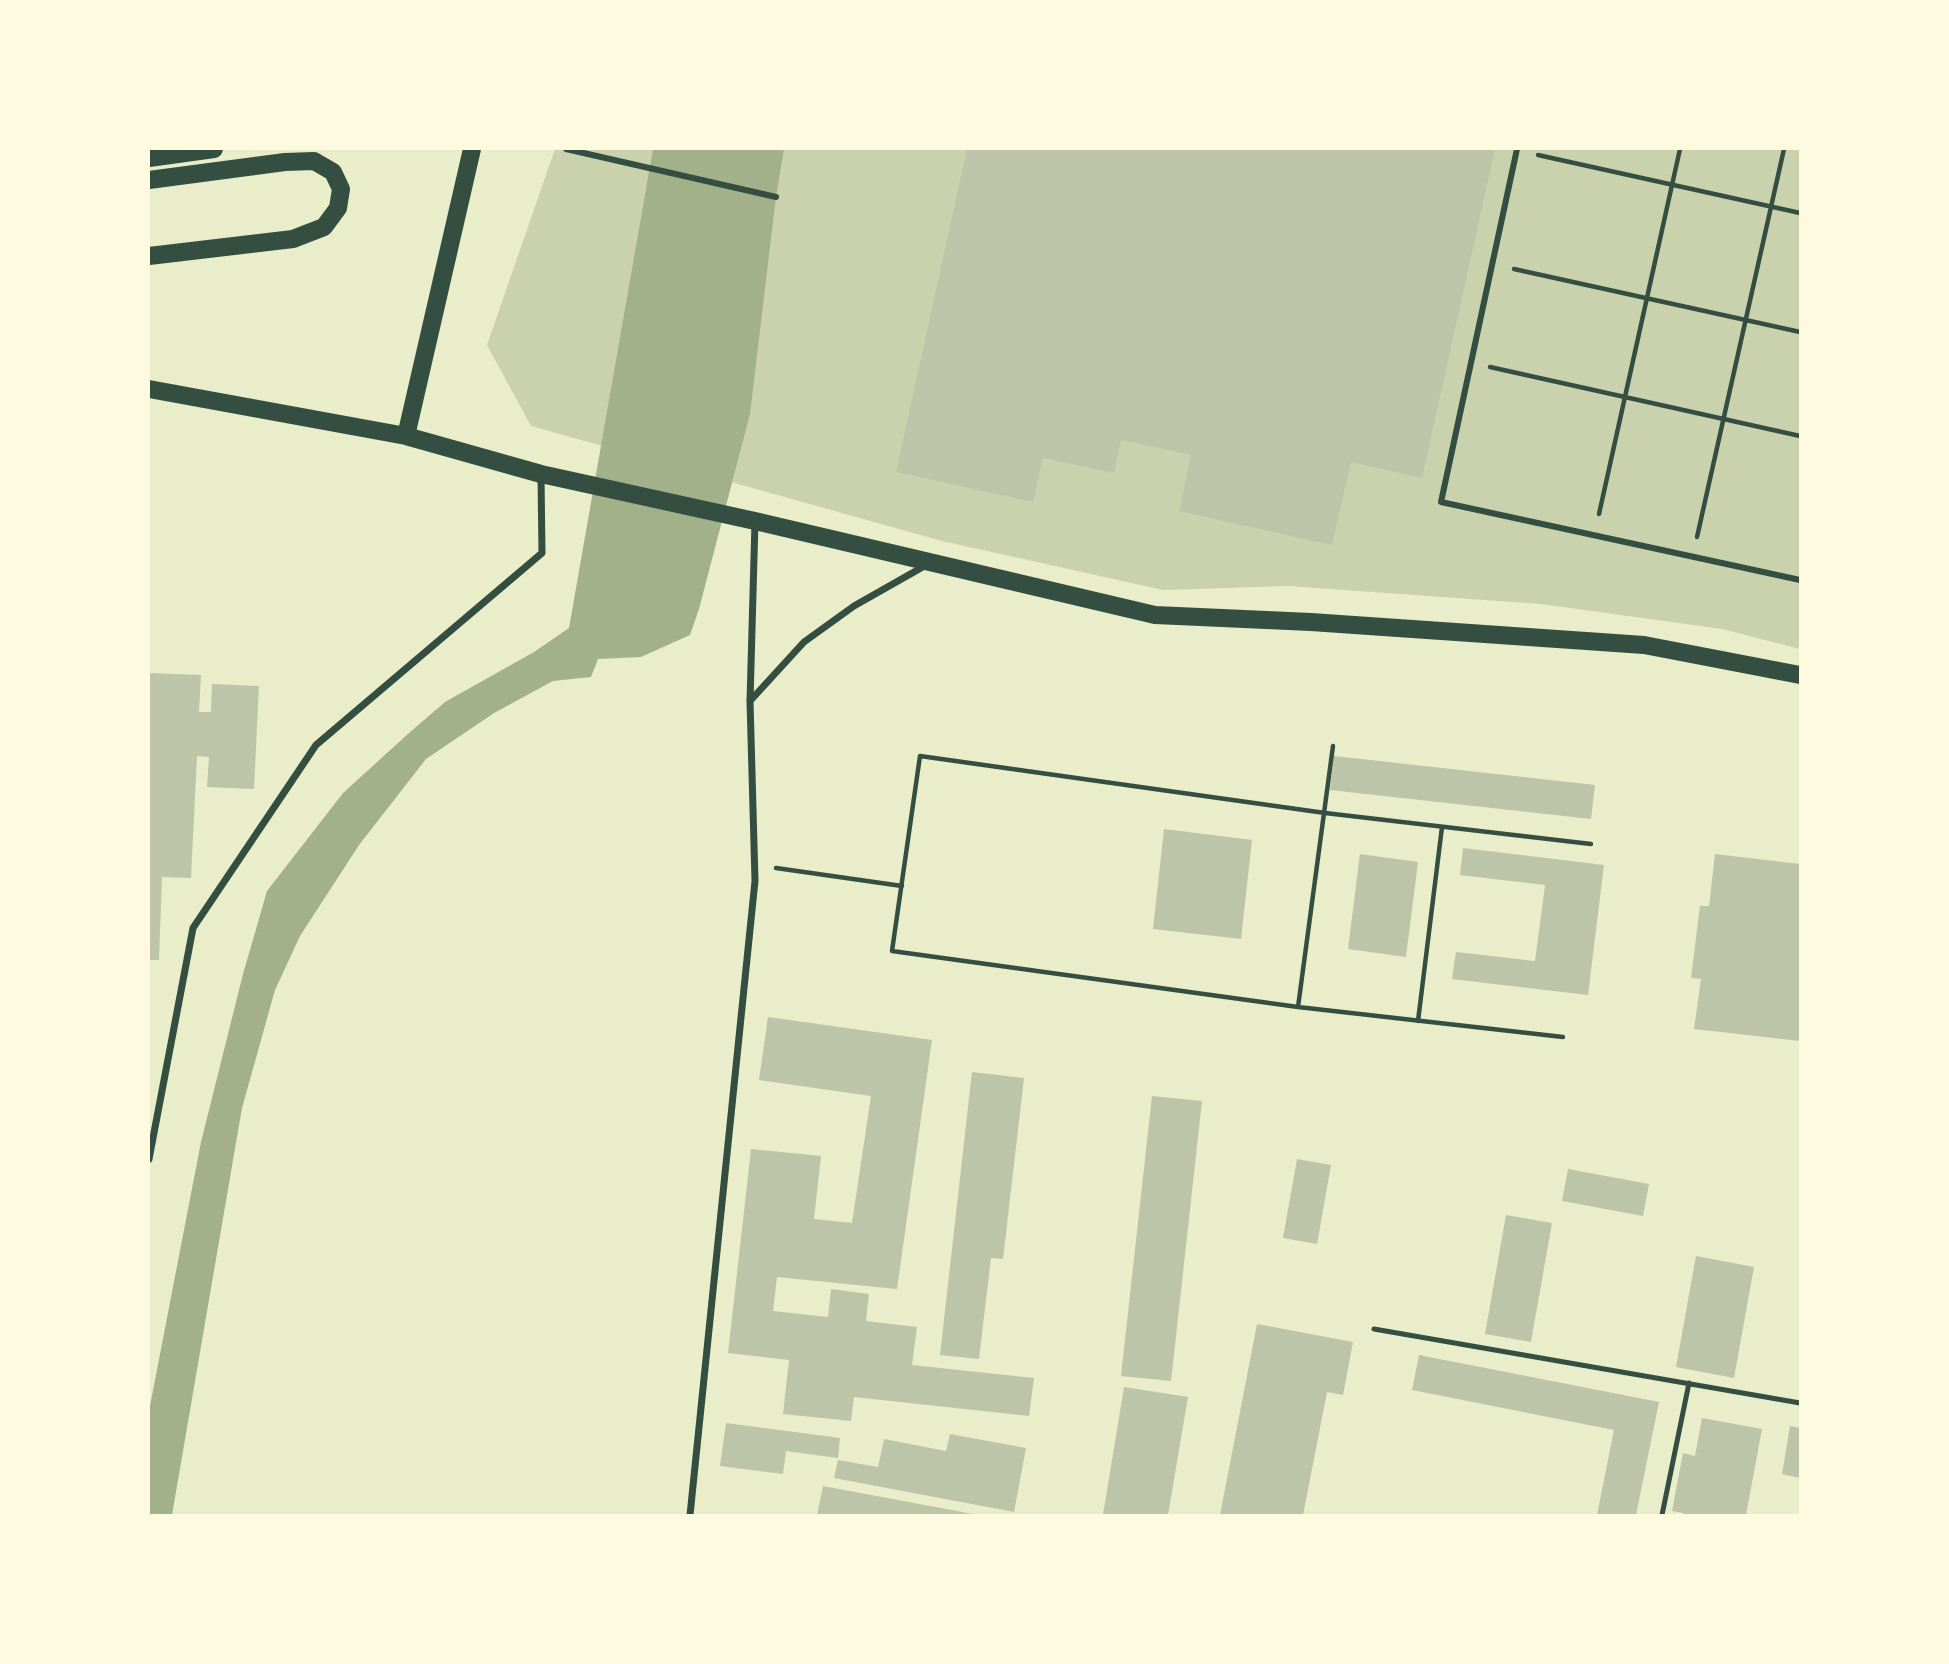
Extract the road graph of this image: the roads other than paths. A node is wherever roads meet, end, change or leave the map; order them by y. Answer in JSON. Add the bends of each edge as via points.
{"nodes":[{"id":1,"x":214,"y":149,"type":"edge"},
{"id":2,"x":472,"y":149,"type":"edge"},
{"id":3,"x":566,"y":149,"type":"edge"},
{"id":4,"x":1517,"y":149,"type":"edge"},
{"id":5,"x":149,"y":158,"type":"edge"},
{"id":6,"x":149,"y":180,"type":"edge"},
{"id":7,"x":776,"y":197,"type":"dead end"},
{"id":8,"x":149,"y":256,"type":"edge"},
{"id":9,"x":149,"y":388,"type":"edge"},
{"id":10,"x":406,"y":436,"type":"junction"},
{"id":11,"x":541,"y":474,"type":"junction"},
{"id":12,"x":755,"y":521,"type":"junction"},
{"id":13,"x":932,"y":561,"type":"junction"},
{"id":14,"x":1800,"y":580,"type":"edge"},
{"id":15,"x":1800,"y":675,"type":"edge"},
{"id":16,"x":750,"y":701,"type":"junction"},
{"id":17,"x":149,"y":1159,"type":"edge"},
{"id":18,"x":1374,"y":1329,"type":"dead end"},
{"id":19,"x":1689,"y":1383,"type":"junction"},
{"id":20,"x":1800,"y":1403,"type":"edge"},
{"id":21,"x":690,"y":1515,"type":"edge"},
{"id":22,"x":1662,"y":1515,"type":"edge"}],
"edges":[{"from":1,"to":5,"type":"main road"},
{"from":2,"to":10,"type":"main road"},
{"from":3,"to":7,"type":"street"},
{"from":4,"to":14,"type":"street","via":[[1441,502]]},
{"from":6,"to":8,"type":"main road","via":[[314,161],[333,172],[341,189],[338,208],[324,226],[293,239]]},
{"from":9,"to":10,"type":"main road"},
{"from":10,"to":11,"type":"main road"},
{"from":11,"to":12,"type":"main road"},
{"from":11,"to":17,"type":"street","via":[[542,553],[316,745],[194,928]]},
{"from":12,"to":13,"type":"main road"},
{"from":12,"to":16,"type":"street"},
{"from":13,"to":15,"type":"main road","via":[[1154,615],[1644,645]]},
{"from":13,"to":16,"type":"street","via":[[854,606],[804,642]]},
{"from":16,"to":21,"type":"street","via":[[754,895]]},
{"from":18,"to":19,"type":"lane"},
{"from":19,"to":20,"type":"lane"},
{"from":19,"to":22,"type":"lane"}]}
